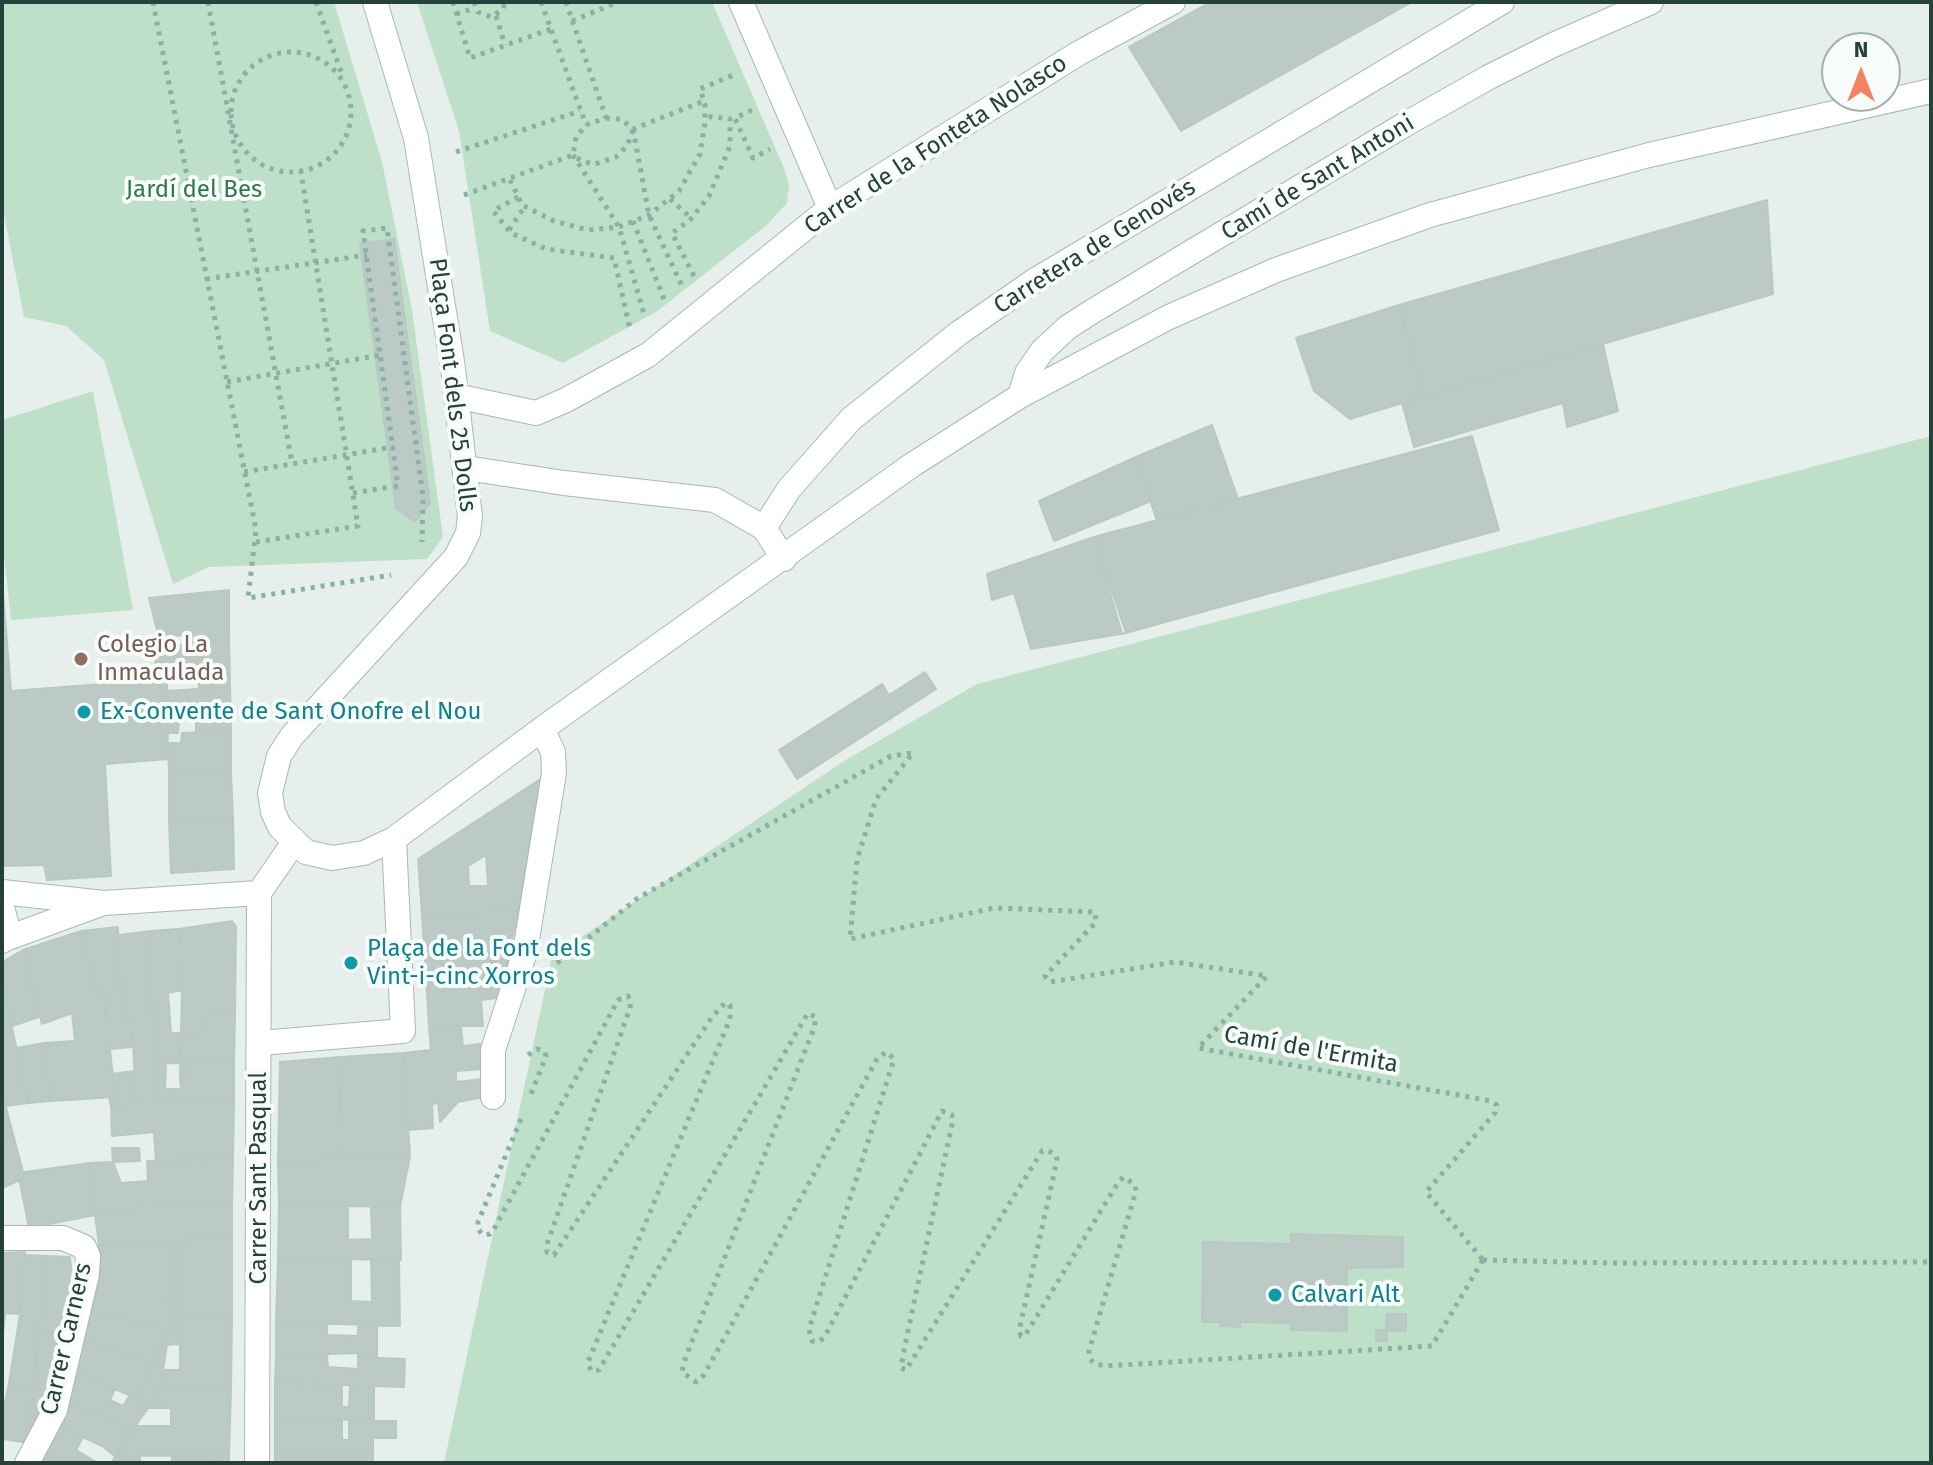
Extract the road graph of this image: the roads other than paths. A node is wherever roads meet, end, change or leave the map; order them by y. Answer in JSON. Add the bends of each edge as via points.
{"nodes":[{"id":1,"x":375,"y":2,"type":"edge"},
{"id":2,"x":741,"y":2,"type":"edge"},
{"id":3,"x":1173,"y":2,"type":"edge"},
{"id":4,"x":1502,"y":2,"type":"edge"},
{"id":5,"x":1651,"y":2,"type":"edge"},
{"id":6,"x":1931,"y":91,"type":"edge"},
{"id":7,"x":830,"y":208,"type":"junction"},
{"id":8,"x":456,"y":396,"type":"junction"},
{"id":9,"x":1020,"y":396,"type":"junction"},
{"id":10,"x":466,"y":468,"type":"junction"},
{"id":11,"x":764,"y":528,"type":"junction"},
{"id":12,"x":784,"y":559,"type":"junction"},
{"id":13,"x":542,"y":729,"type":"junction"},
{"id":14,"x":394,"y":839,"type":"junction"},
{"id":15,"x":294,"y":842,"type":"junction"},
{"id":16,"x":2,"y":892,"type":"edge"},
{"id":17,"x":259,"y":893,"type":"junction"},
{"id":18,"x":104,"y":903,"type":"junction"},
{"id":19,"x":2,"y":907,"type":"edge"},
{"id":20,"x":4,"y":940,"type":"edge"},
{"id":21,"x":260,"y":1043,"type":"junction"},
{"id":22,"x":493,"y":1097,"type":"road end"},
{"id":23,"x":2,"y":1238,"type":"edge"},
{"id":24,"x":27,"y":1463,"type":"edge"},
{"id":25,"x":257,"y":1463,"type":"edge"}],
"edges":[{"from":1,"to":8,"type":"street","name":"Plaça Font dels 25 Dolls","via":[[416,138]]},
{"from":2,"to":7,"type":"street"},
{"from":3,"to":7,"type":"street","name":"Carrer de la Fonteta Nolasco","via":[[1079,53]]},
{"from":4,"to":11,"type":"street","name":"Carretera de Genovés","via":[[1034,281],[959,333],[851,419],[799,477]]},
{"from":5,"to":9,"type":"street","name":"Camí de Sant Antoni","via":[[1477,84],[1093,311],[1042,351]]},
{"from":6,"to":9,"type":"street","via":[[1649,155],[1430,215],[1224,292]]},
{"from":7,"to":8,"type":"street","name":"Carrer de la Fonteta Nolasco","via":[[648,355],[566,400],[536,413]]},
{"from":8,"to":10,"type":"street","name":"Plaça Font dels 25 Dolls"},
{"from":9,"to":12,"type":"street","via":[[912,465]]},
{"from":10,"to":11,"type":"street","via":[[715,500]]},
{"from":10,"to":15,"type":"street","name":"Plaça Font dels 25 Dolls","via":[[470,517],[456,557],[279,756],[270,793],[273,812]]},
{"from":11,"to":12,"type":"street"},
{"from":12,"to":13,"type":"street"},
{"from":13,"to":14,"type":"street"},
{"from":13,"to":22,"type":"street","via":[[553,752],[554,773],[525,952],[493,1050]]},
{"from":14,"to":15,"type":"street","via":[[364,853],[332,858],[306,852]]},
{"from":14,"to":21,"type":"street","via":[[403,1031]]},
{"from":15,"to":17,"type":"street"},
{"from":16,"to":18,"type":"street"},
{"from":17,"to":18,"type":"street"},
{"from":17,"to":21,"type":"street","name":"Carrer Sant Pasqual"},
{"from":18,"to":20,"type":"street"},
{"from":19,"to":20,"type":"street"},
{"from":21,"to":25,"type":"street","name":"Carrer Sant Pasqual"},
{"from":23,"to":24,"type":"street","name":"Carrer Carners","via":[[63,1238],[84,1247],[88,1256],[55,1410]]}]}
